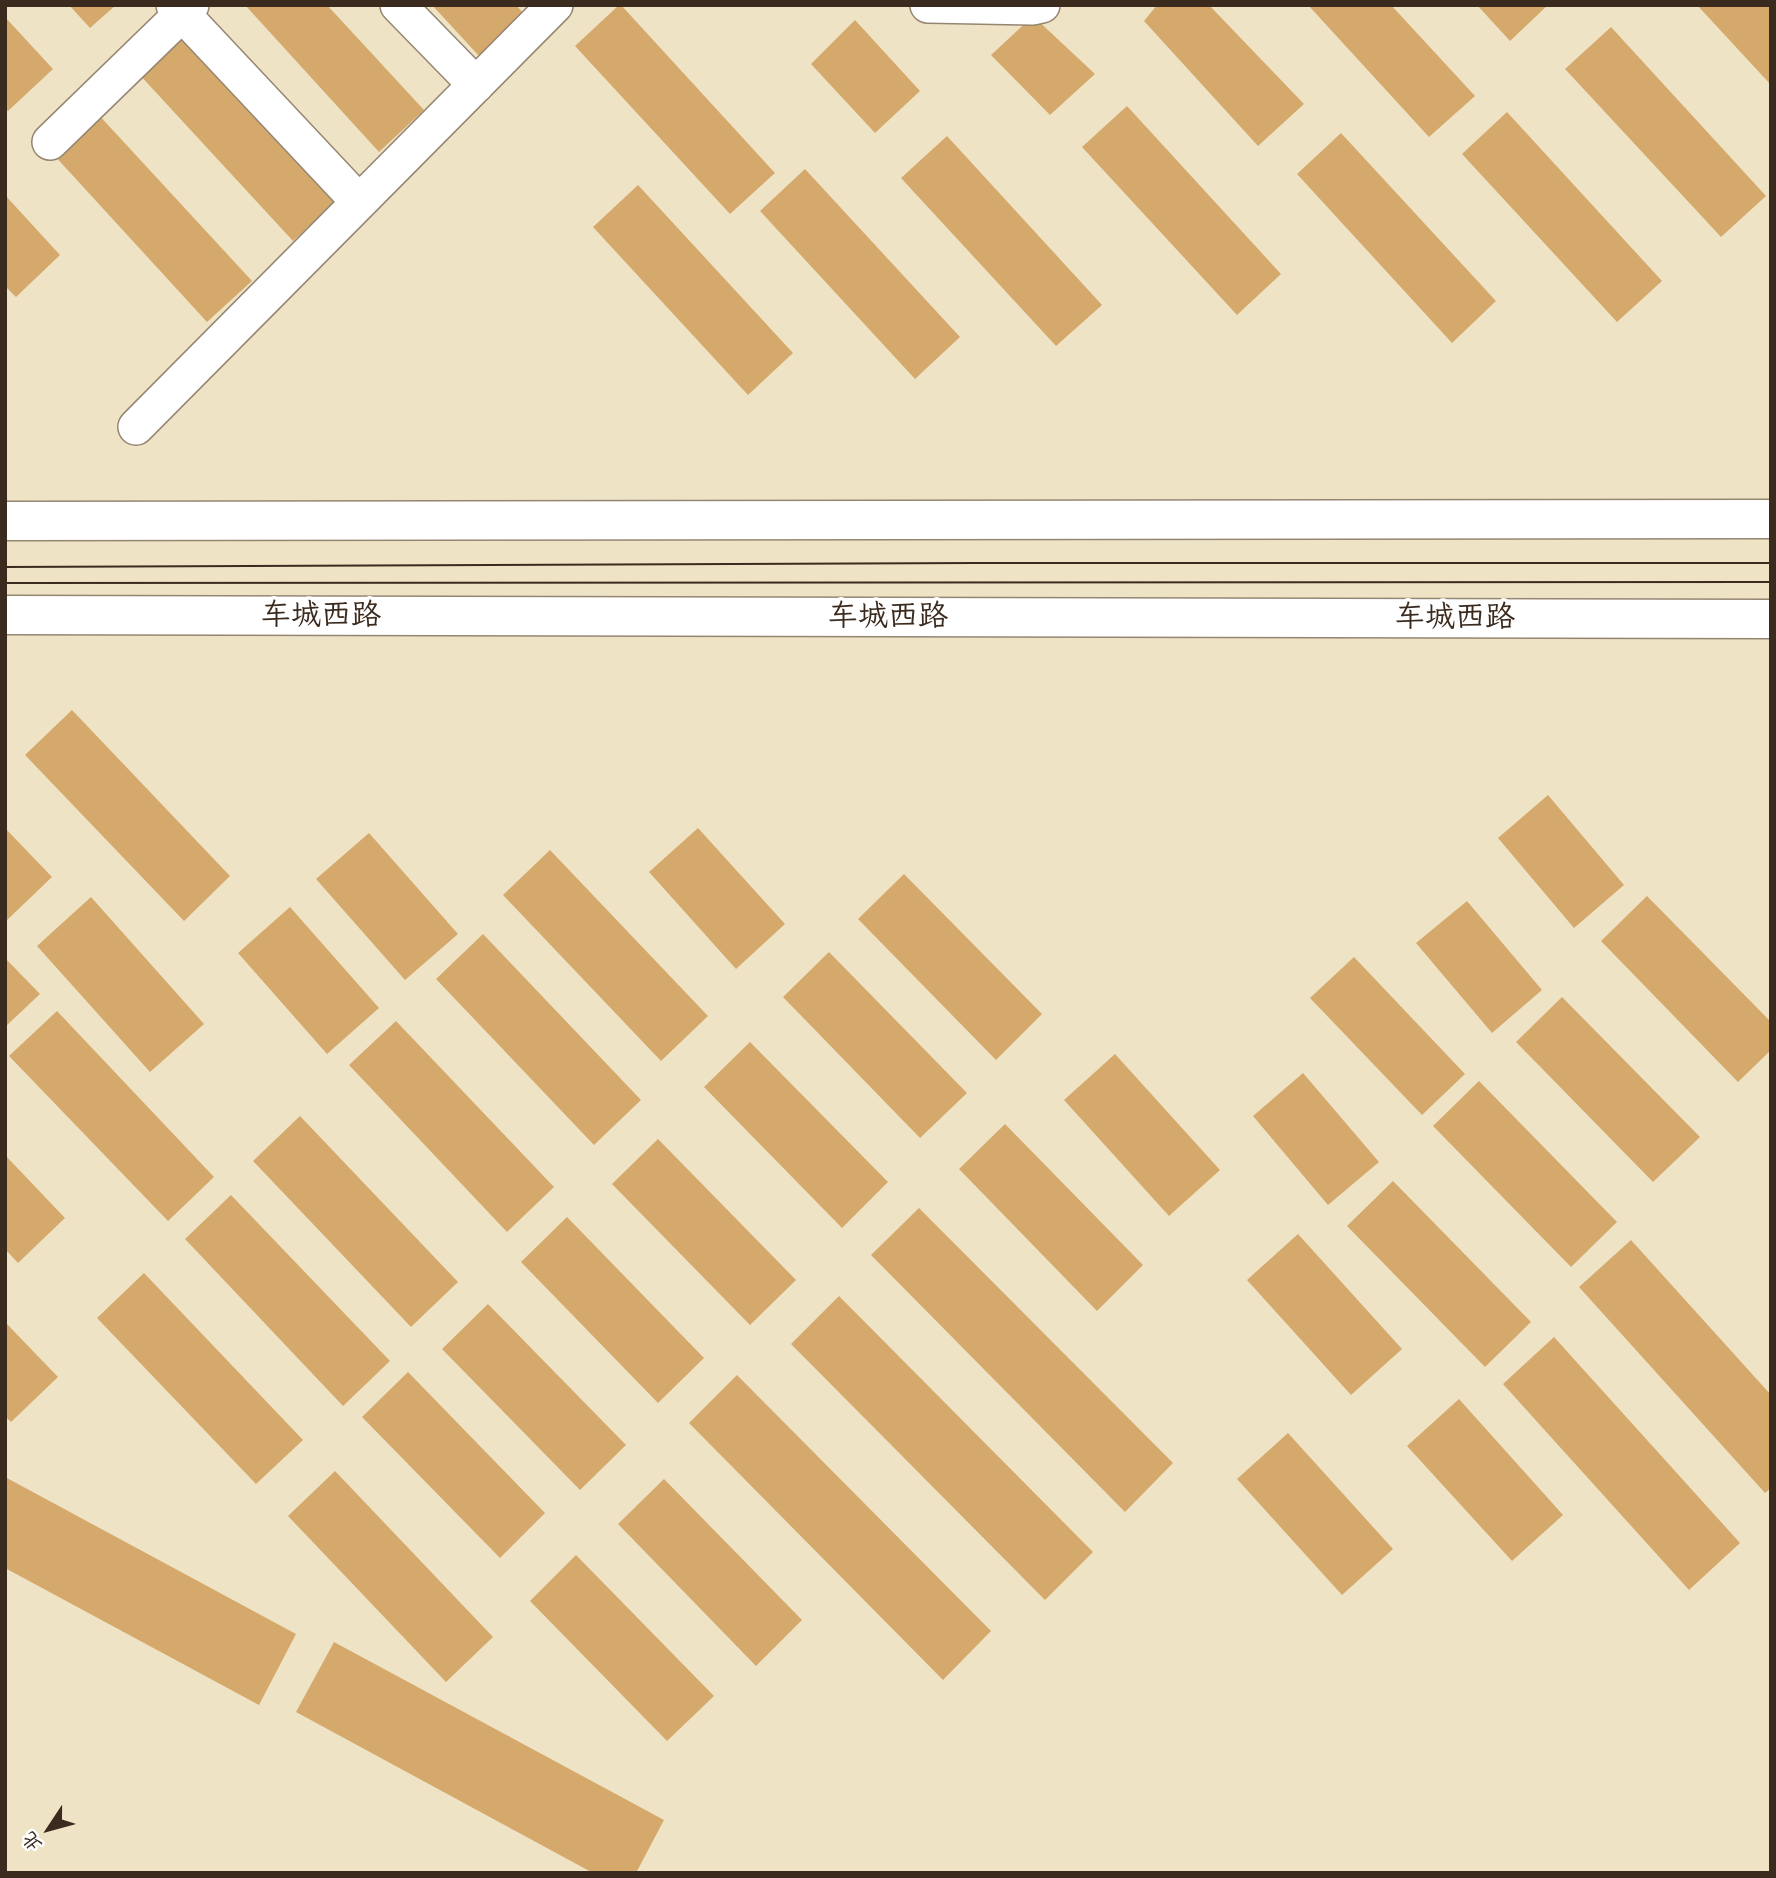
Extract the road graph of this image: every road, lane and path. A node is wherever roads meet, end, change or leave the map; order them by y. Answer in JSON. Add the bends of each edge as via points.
{"nodes":[{"id":1,"x":398,"y":5,"type":"edge"},
{"id":2,"x":555,"y":5,"type":"edge"},
{"id":3,"x":928,"y":5,"type":"edge"},
{"id":4,"x":1042,"y":5,"type":"edge"},
{"id":5,"x":182,"y":8,"type":"edge"},
{"id":6,"x":476,"y":85,"type":"junction"},
{"id":7,"x":50,"y":142,"type":"dead end"},
{"id":8,"x":359,"y":202,"type":"junction"},
{"id":9,"x":136,"y":427,"type":"dead end"},
{"id":10,"x":1771,"y":519,"type":"edge"},
{"id":11,"x":5,"y":522,"type":"edge"},
{"id":12,"x":5,"y":615,"type":"edge"},
{"id":13,"x":1771,"y":619,"type":"edge"}],
"edges":[{"from":1,"to":6,"type":"street"},
{"from":2,"to":6,"type":"street"},
{"from":3,"to":4,"type":"street"},
{"from":5,"to":7,"type":"street"},
{"from":5,"to":8,"type":"street"},
{"from":6,"to":8,"type":"street"},
{"from":8,"to":9,"type":"street"},
{"from":10,"to":11,"type":"main road"},
{"from":12,"to":13,"type":"main road","name":"车城西路"}]}
